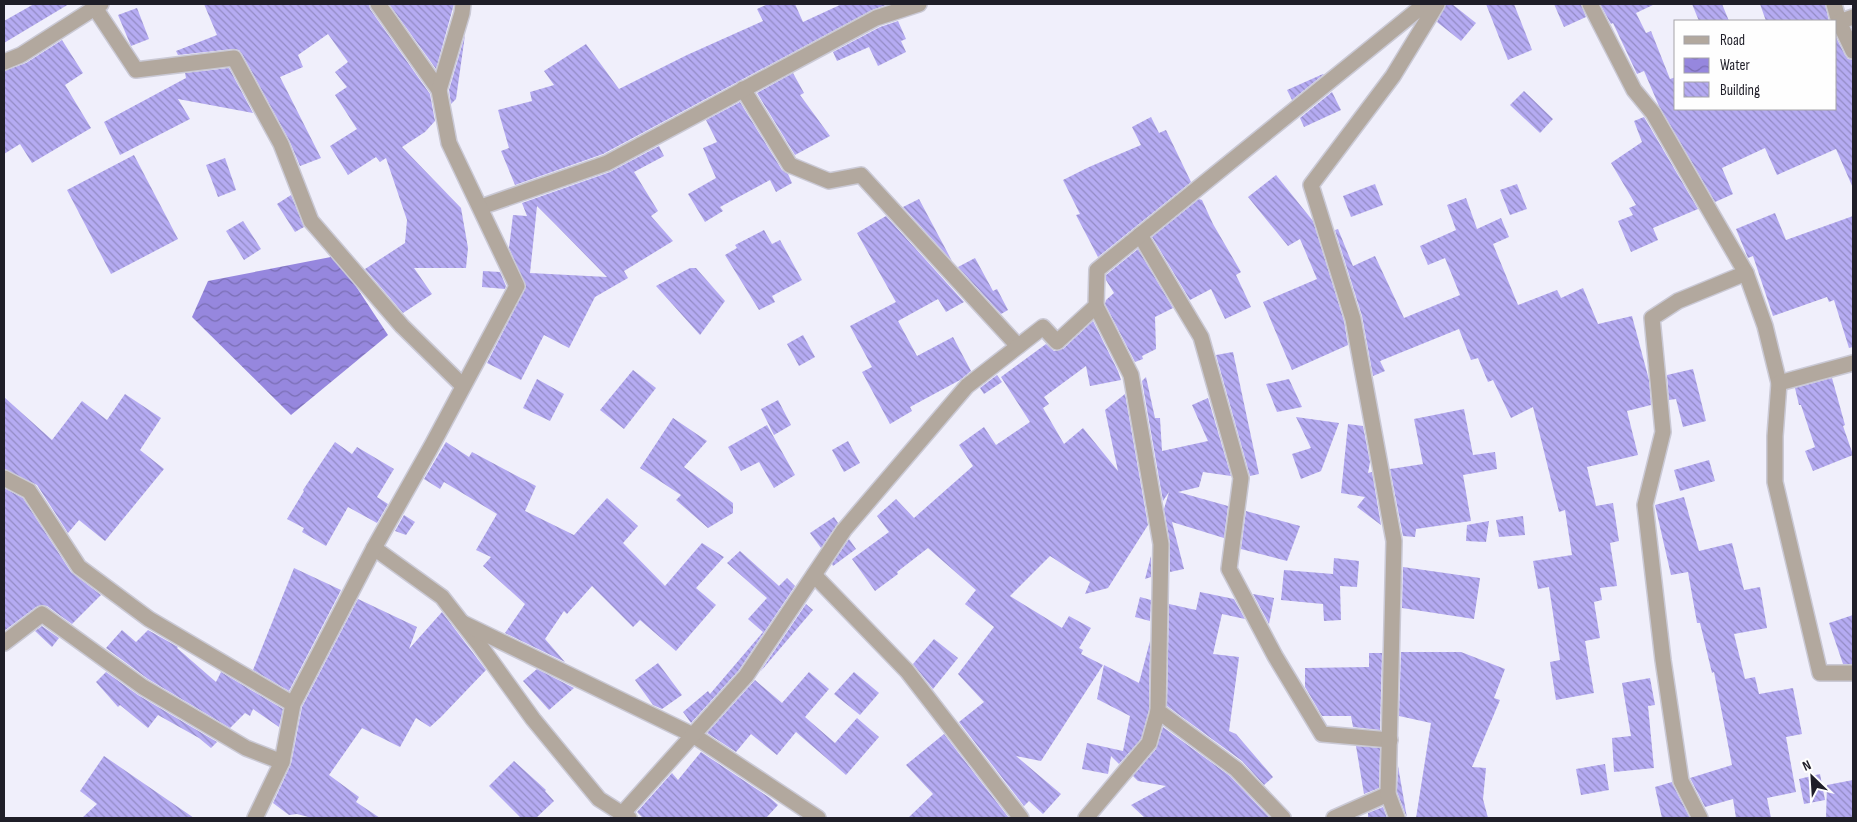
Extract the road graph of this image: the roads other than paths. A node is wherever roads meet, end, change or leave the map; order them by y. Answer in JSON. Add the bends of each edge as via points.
{"nodes":[{"id":1,"x":378,"y":4,"type":"edge"},
{"id":2,"x":463,"y":4,"type":"edge"},
{"id":3,"x":919,"y":4,"type":"edge"},
{"id":4,"x":1425,"y":4,"type":"edge"},
{"id":5,"x":1437,"y":4,"type":"edge"},
{"id":6,"x":1590,"y":4,"type":"edge"},
{"id":7,"x":1834,"y":4,"type":"edge"},
{"id":8,"x":98,"y":6,"type":"edge"},
{"id":9,"x":1846,"y":20,"type":"edge"},
{"id":10,"x":1853,"y":52,"type":"edge"},
{"id":11,"x":4,"y":62,"type":"edge"},
{"id":12,"x":743,"y":89,"type":"junction"},
{"id":13,"x":439,"y":90,"type":"junction"},
{"id":14,"x":481,"y":207,"type":"junction"},
{"id":15,"x":1140,"y":235,"type":"junction"},
{"id":16,"x":1746,"y":273,"type":"junction"},
{"id":17,"x":1096,"y":306,"type":"junction"},
{"id":18,"x":1018,"y":346,"type":"junction"},
{"id":19,"x":1853,"y":363,"type":"edge"},
{"id":20,"x":1779,"y":383,"type":"junction"},
{"id":21,"x":463,"y":386,"type":"junction"},
{"id":22,"x":4,"y":478,"type":"edge"},
{"id":23,"x":374,"y":548,"type":"junction"},
{"id":24,"x":814,"y":575,"type":"junction"},
{"id":25,"x":463,"y":623,"type":"junction"},
{"id":26,"x":4,"y":643,"type":"edge"},
{"id":27,"x":1853,"y":673,"type":"edge"},
{"id":28,"x":293,"y":704,"type":"junction"},
{"id":29,"x":1158,"y":710,"type":"junction"},
{"id":30,"x":693,"y":735,"type":"junction"},
{"id":31,"x":1390,"y":740,"type":"junction"},
{"id":32,"x":282,"y":762,"type":"junction"},
{"id":33,"x":1388,"y":794,"type":"junction"},
{"id":34,"x":625,"y":816,"type":"edge"},
{"id":35,"x":255,"y":818,"type":"edge"},
{"id":36,"x":818,"y":818,"type":"edge"},
{"id":37,"x":1021,"y":818,"type":"edge"},
{"id":38,"x":1086,"y":818,"type":"edge"},
{"id":39,"x":1283,"y":818,"type":"edge"},
{"id":40,"x":1334,"y":818,"type":"edge"},
{"id":41,"x":1398,"y":818,"type":"edge"},
{"id":42,"x":1700,"y":818,"type":"edge"}],
"edges":[{"from":1,"to":13,"type":"street"},
{"from":2,"to":13,"type":"street"},
{"from":3,"to":12,"type":"street","via":[[876,18]]},
{"from":4,"to":15,"type":"street"},
{"from":5,"to":31,"type":"street","via":[[1393,76],[1311,185],[1353,319],[1394,540]]},
{"from":6,"to":16,"type":"street","via":[[1634,90],[1654,112]]},
{"from":7,"to":9,"type":"street"},
{"from":8,"to":11,"type":"street","via":[[21,55]]},
{"from":8,"to":21,"type":"street","via":[[136,70],[234,58],[281,144],[311,221],[402,326]]},
{"from":9,"to":10,"type":"street"},
{"from":12,"to":14,"type":"street","via":[[607,162]]},
{"from":12,"to":18,"type":"street","via":[[790,165],[828,181],[862,175]]},
{"from":13,"to":14,"type":"street","via":[[449,143]]},
{"from":14,"to":21,"type":"street","via":[[517,286]]},
{"from":15,"to":17,"type":"street","via":[[1097,270]]},
{"from":15,"to":31,"type":"street","via":[[1201,336],[1241,478],[1229,569],[1275,656],[1322,734]]},
{"from":16,"to":20,"type":"street","via":[[1765,326]]},
{"from":16,"to":42,"type":"street","via":[[1678,301],[1652,318],[1663,432],[1645,505],[1681,781]]},
{"from":17,"to":18,"type":"street","via":[[1057,342],[1043,327]]},
{"from":17,"to":29,"type":"street","via":[[1131,375],[1161,544]]},
{"from":18,"to":24,"type":"street","via":[[967,386],[844,530]]},
{"from":19,"to":20,"type":"street"},
{"from":20,"to":27,"type":"street","via":[[1775,482],[1820,673]]},
{"from":21,"to":23,"type":"street"},
{"from":22,"to":28,"type":"street","via":[[28,491],[79,568],[149,619]]},
{"from":23,"to":25,"type":"street","via":[[442,596]]},
{"from":23,"to":28,"type":"street"},
{"from":24,"to":30,"type":"street","via":[[746,676]]},
{"from":24,"to":37,"type":"street","via":[[907,671]]},
{"from":25,"to":30,"type":"street"},
{"from":25,"to":34,"type":"street","via":[[533,720],[599,800]]},
{"from":26,"to":32,"type":"street","via":[[42,614],[143,687],[246,748]]},
{"from":28,"to":32,"type":"street"},
{"from":29,"to":38,"type":"street","via":[[1149,742]]},
{"from":29,"to":39,"type":"street","via":[[1236,770]]},
{"from":30,"to":34,"type":"street"},
{"from":30,"to":36,"type":"street"},
{"from":31,"to":33,"type":"street"},
{"from":32,"to":35,"type":"street"},
{"from":33,"to":40,"type":"street"},
{"from":33,"to":41,"type":"street"}]}
